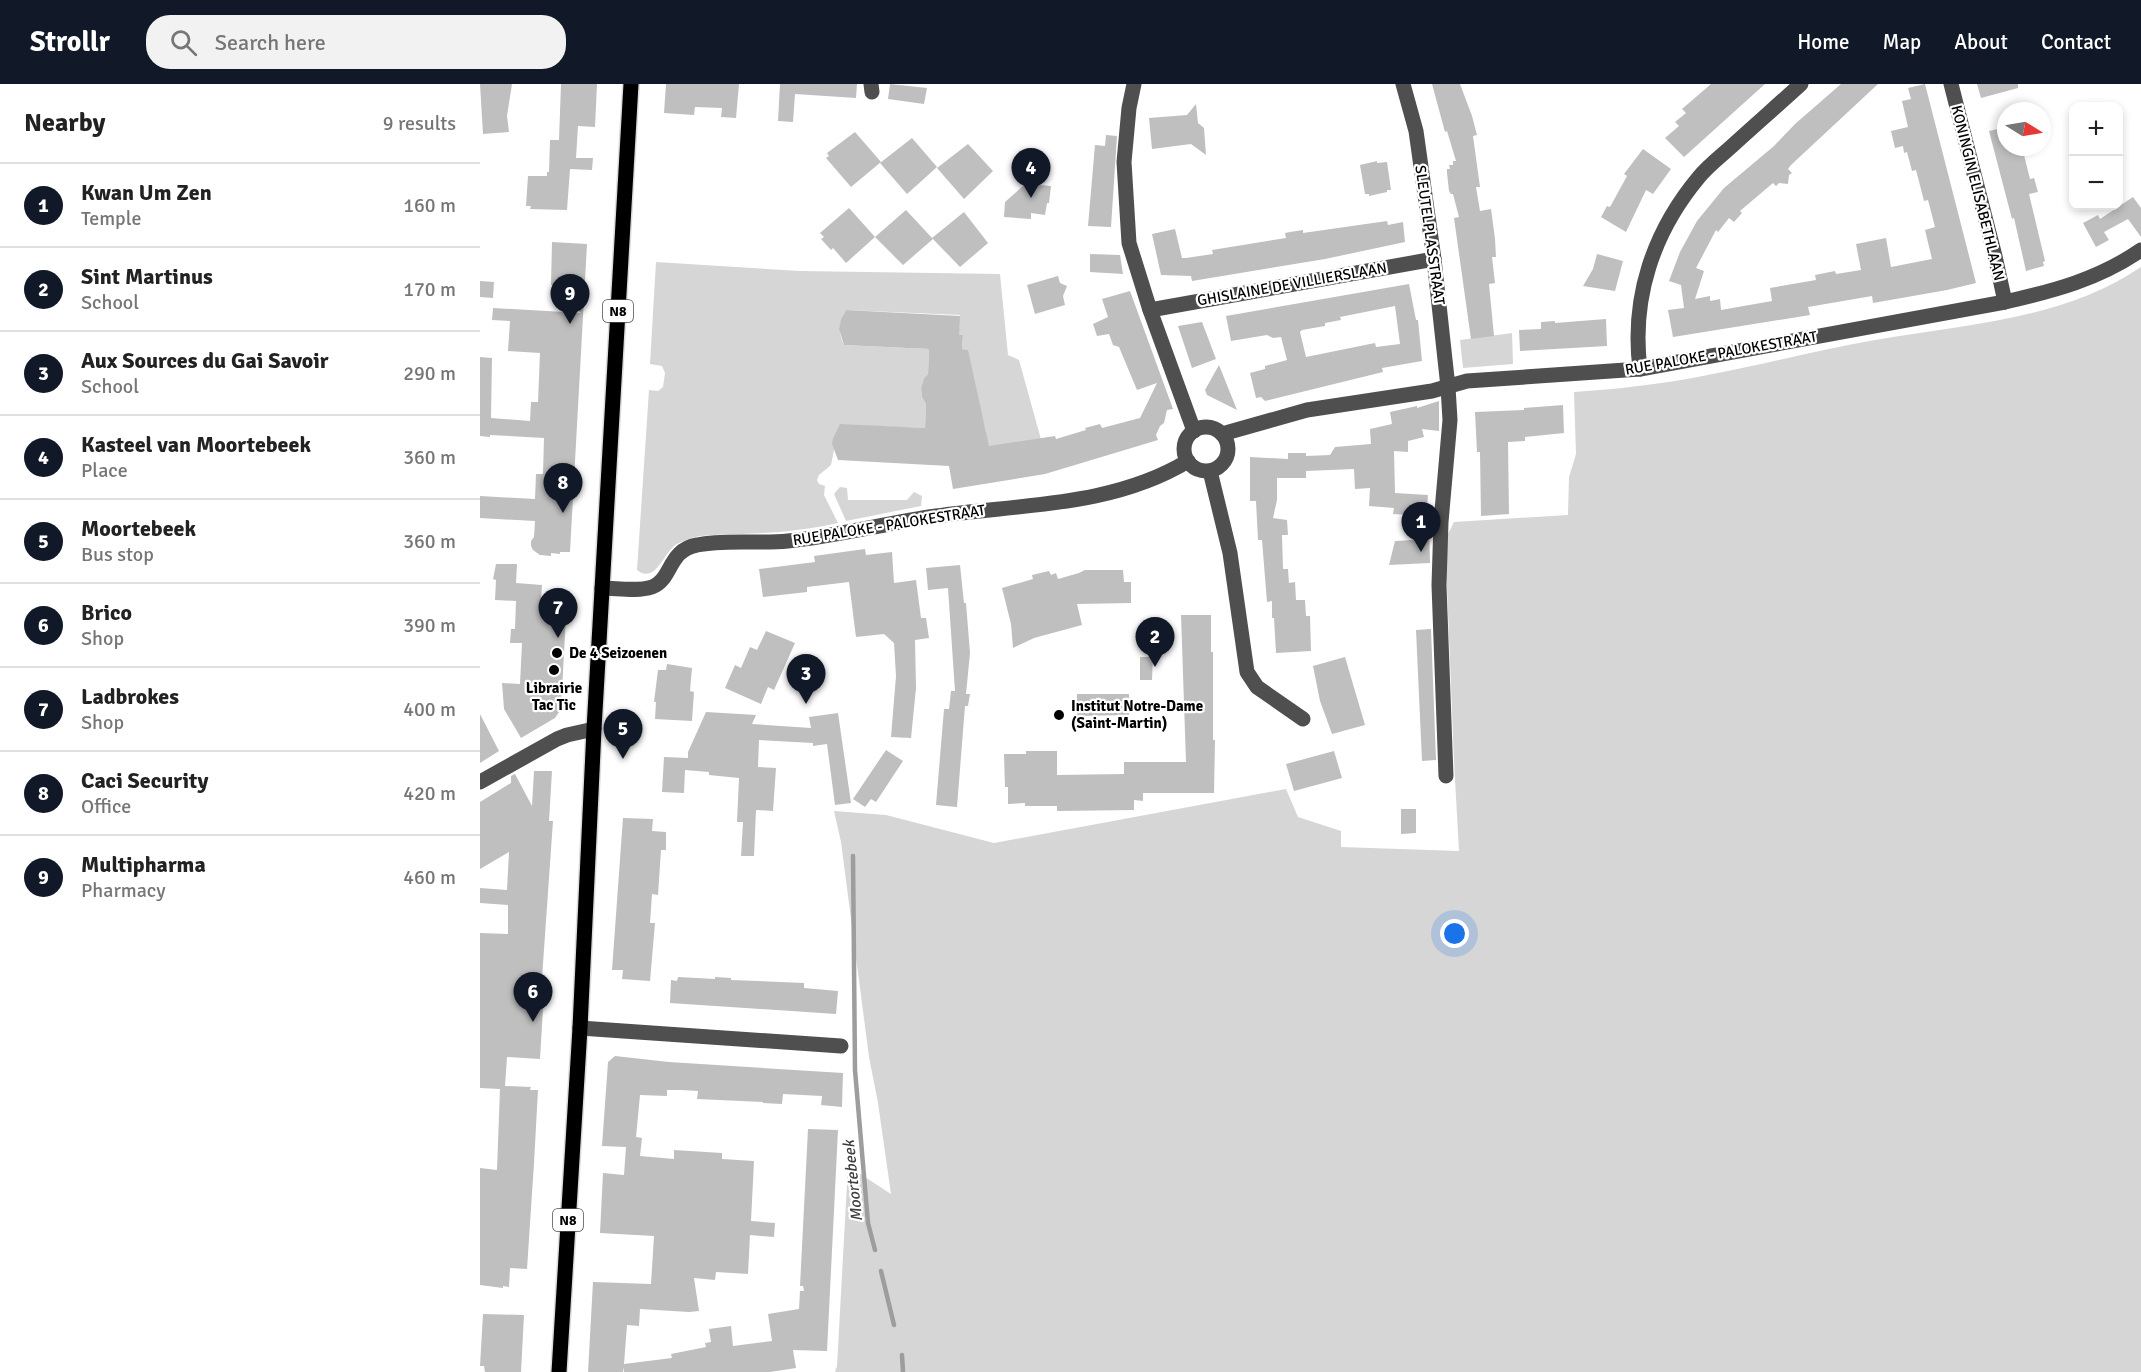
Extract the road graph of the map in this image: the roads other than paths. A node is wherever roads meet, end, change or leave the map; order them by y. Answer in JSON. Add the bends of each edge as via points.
{"nodes":[{"id":1,"x":631,"y":84,"type":"edge"},
{"id":2,"x":1134,"y":84,"type":"edge"},
{"id":3,"x":1403,"y":84,"type":"edge"},
{"id":4,"x":1800,"y":84,"type":"edge"},
{"id":5,"x":1951,"y":84,"type":"edge"},
{"id":6,"x":2141,"y":250,"type":"edge"},
{"id":7,"x":1434,"y":259,"type":"junction"},
{"id":8,"x":2005,"y":303,"type":"junction"},
{"id":9,"x":1150,"y":310,"type":"junction"},
{"id":10,"x":1640,"y":369,"type":"junction"},
{"id":11,"x":1448,"y":387,"type":"junction"},
{"id":12,"x":1194,"y":431,"type":"junction"},
{"id":13,"x":1222,"y":434,"type":"junction"},
{"id":14,"x":1188,"y":461,"type":"junction"},
{"id":15,"x":1210,"y":471,"type":"junction"},
{"id":16,"x":602,"y":588,"type":"junction"},
{"id":17,"x":1303,"y":719,"type":"dead end"},
{"id":18,"x":594,"y":729,"type":"junction"},
{"id":19,"x":1446,"y":776,"type":"dead end"},
{"id":20,"x":480,"y":782,"type":"edge"},
{"id":21,"x":580,"y":1028,"type":"junction"},
{"id":22,"x":841,"y":1046,"type":"dead end"},
{"id":23,"x":559,"y":1372,"type":"edge"}],
"edges":[{"from":1,"to":16,"type":"main road","number":"N8"},
{"from":2,"to":9,"type":"street","via":[[1124,162],[1126,209],[1129,243]]},
{"from":3,"to":7,"type":"street","name":"SLEUTELPLASSTRAAT","via":[[1416,131]]},
{"from":4,"to":10,"type":"street","via":[[1699,176],[1673,213],[1644,277],[1638,313]]},
{"from":5,"to":8,"type":"street","name":"KONINGIN ELISABETHLAAN"},
{"from":6,"to":8,"type":"street","name":"RUE PALOKE - PALOKESTRAAT","via":[[2096,276]]},
{"from":7,"to":9,"type":"street","name":"GHISLAINE DE VILLIERSLAAN"},
{"from":7,"to":11,"type":"street","name":"SLEUTELPLASSTRAAT"},
{"from":8,"to":10,"type":"street","name":"RUE PALOKE - PALOKESTRAAT"},
{"from":9,"to":12,"type":"street"},
{"from":10,"to":11,"type":"street","name":"RUE PALOKE - PALOKESTRAAT","via":[[1467,381]]},
{"from":11,"to":13,"type":"street","name":"RUE PALOKE - PALOKESTRAAT","via":[[1307,410]]},
{"from":11,"to":19,"type":"street","name":"SLEUTELPLASSTRAAT","via":[[1450,420],[1439,585]]},
{"from":12,"to":13,"type":"street","name":"RUE PALOKE - PALOKESTRAAT","via":[[1208,427]]},
{"from":12,"to":14,"type":"street","via":[[1185,441]]},
{"from":13,"to":15,"type":"street","via":[[1227,456]]},
{"from":14,"to":15,"type":"street","via":[[1202,471]]},
{"from":14,"to":16,"type":"street","name":"RUE PALOKE - PALOKESTRAAT","via":[[1149,481],[1094,498],[927,517],[788,541],[695,545],[678,553],[662,580],[653,587]]},
{"from":15,"to":17,"type":"street","via":[[1230,553],[1247,672],[1257,687]]},
{"from":16,"to":18,"type":"main road","number":"N8"},
{"from":18,"to":20,"type":"street","via":[[567,735]]},
{"from":18,"to":21,"type":"main road","number":"N8"},
{"from":21,"to":22,"type":"street"},
{"from":21,"to":23,"type":"main road","number":"N8"}]}
